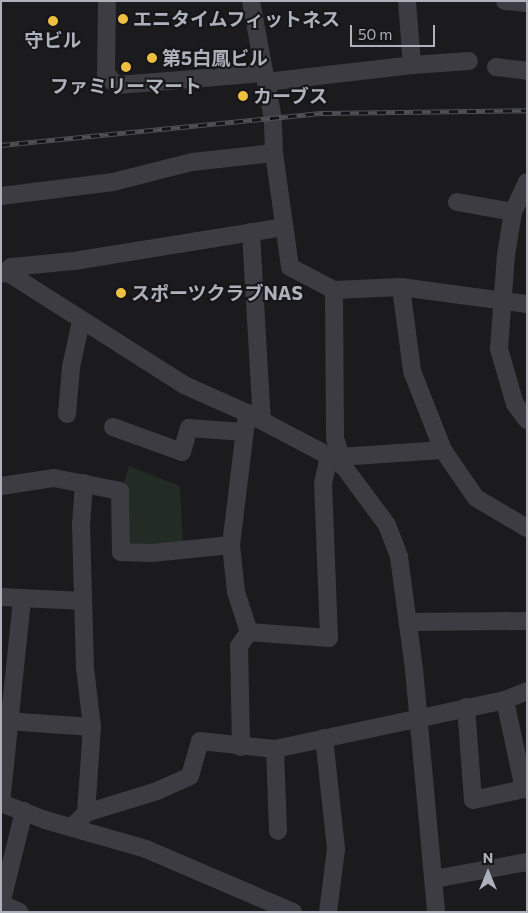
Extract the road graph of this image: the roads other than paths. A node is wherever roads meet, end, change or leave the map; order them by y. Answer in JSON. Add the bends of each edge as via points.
{"nodes":[{"id":1,"x":107,"y":1,"type":"edge"},
{"id":2,"x":251,"y":1,"type":"edge"},
{"id":3,"x":407,"y":1,"type":"edge"},
{"id":4,"x":505,"y":1,"type":"edge"},
{"id":5,"x":527,"y":3,"type":"edge"},
{"id":6,"x":469,"y":61,"type":"dead end"},
{"id":7,"x":412,"y":65,"type":"junction"},
{"id":8,"x":496,"y":67,"type":"dead end"},
{"id":9,"x":527,"y":71,"type":"edge"},
{"id":10,"x":265,"y":78,"type":"junction"},
{"id":11,"x":274,"y":153,"type":"junction"},
{"id":12,"x":527,"y":182,"type":"edge"},
{"id":13,"x":1,"y":196,"type":"edge"},
{"id":14,"x":457,"y":202,"type":"dead end"},
{"id":15,"x":513,"y":212,"type":"junction"},
{"id":16,"x":284,"y":227,"type":"junction"},
{"id":17,"x":251,"y":232,"type":"junction"},
{"id":18,"x":3,"y":273,"type":"edge"},
{"id":19,"x":401,"y":288,"type":"junction"},
{"id":20,"x":334,"y":290,"type":"junction"},
{"id":21,"x":500,"y":303,"type":"junction"},
{"id":22,"x":527,"y":304,"type":"edge"},
{"id":23,"x":82,"y":321,"type":"junction"},
{"id":24,"x":67,"y":414,"type":"dead end"},
{"id":25,"x":525,"y":416,"type":"edge"},
{"id":26,"x":254,"y":417,"type":"junction"},
{"id":27,"x":113,"y":428,"type":"dead end"},
{"id":28,"x":244,"y":432,"type":"junction"},
{"id":29,"x":443,"y":450,"type":"junction"},
{"id":30,"x":337,"y":460,"type":"junction"},
{"id":31,"x":84,"y":483,"type":"junction"},
{"id":32,"x":1,"y":486,"type":"edge"},
{"id":33,"x":527,"y":528,"type":"edge"},
{"id":34,"x":231,"y":545,"type":"junction"},
{"id":35,"x":1,"y":597,"type":"edge"},
{"id":36,"x":22,"y":599,"type":"junction"},
{"id":37,"x":83,"y":601,"type":"junction"},
{"id":38,"x":527,"y":621,"type":"edge"},
{"id":39,"x":408,"y":622,"type":"junction"},
{"id":40,"x":248,"y":632,"type":"junction"},
{"id":41,"x":527,"y":691,"type":"edge"},
{"id":42,"x":505,"y":700,"type":"junction"},
{"id":43,"x":466,"y":707,"type":"junction"},
{"id":44,"x":419,"y":718,"type":"junction"},
{"id":45,"x":7,"y":721,"type":"junction"},
{"id":46,"x":92,"y":727,"type":"junction"},
{"id":47,"x":324,"y":738,"type":"junction"},
{"id":48,"x":241,"y":747,"type":"junction"},
{"id":49,"x":275,"y":749,"type":"junction"},
{"id":50,"x":1,"y":803,"type":"edge"},
{"id":51,"x":24,"y":811,"type":"junction"},
{"id":52,"x":86,"y":813,"type":"junction"},
{"id":53,"x":72,"y":827,"type":"junction"},
{"id":54,"x":278,"y":831,"type":"dead end"},
{"id":55,"x":527,"y":862,"type":"edge"},
{"id":56,"x":434,"y":879,"type":"junction"},
{"id":57,"x":3,"y":896,"type":"edge"},
{"id":58,"x":19,"y":912,"type":"edge"},
{"id":59,"x":293,"y":912,"type":"edge"},
{"id":60,"x":328,"y":912,"type":"edge"},
{"id":61,"x":436,"y":912,"type":"edge"}],
"edges":[{"from":1,"to":10,"type":"street","via":[[106,72],[119,85]]},
{"from":2,"to":10,"type":"street"},
{"from":3,"to":7,"type":"street"},
{"from":4,"to":5,"type":"street"},
{"from":6,"to":7,"type":"street"},
{"from":7,"to":10,"type":"street"},
{"from":8,"to":9,"type":"street"},
{"from":10,"to":11,"type":"street"},
{"from":11,"to":13,"type":"street","via":[[192,162],[113,182]]},
{"from":11,"to":16,"type":"street"},
{"from":12,"to":15,"type":"street"},
{"from":14,"to":15,"type":"street"},
{"from":15,"to":21,"type":"street"},
{"from":16,"to":17,"type":"street"},
{"from":16,"to":20,"type":"street","via":[[290,267]]},
{"from":17,"to":18,"type":"street","via":[[74,261],[11,266]]},
{"from":17,"to":26,"type":"street"},
{"from":18,"to":23,"type":"street"},
{"from":19,"to":20,"type":"street"},
{"from":19,"to":21,"type":"street"},
{"from":19,"to":29,"type":"street","via":[[412,372]]},
{"from":20,"to":30,"type":"street"},
{"from":21,"to":22,"type":"street"},
{"from":21,"to":25,"type":"street","via":[[499,349],[506,378]]},
{"from":23,"to":24,"type":"street","via":[[72,367]]},
{"from":23,"to":26,"type":"street","via":[[184,385]]},
{"from":26,"to":28,"type":"street"},
{"from":26,"to":30,"type":"street"},
{"from":27,"to":28,"type":"street","via":[[182,452],[189,428]]},
{"from":28,"to":34,"type":"street"},
{"from":29,"to":30,"type":"street"},
{"from":29,"to":33,"type":"street","via":[[476,498]]},
{"from":30,"to":39,"type":"street","via":[[394,539]]},
{"from":30,"to":40,"type":"street","via":[[324,483],[329,638]]},
{"from":31,"to":32,"type":"street","via":[[54,478]]},
{"from":31,"to":34,"type":"street","via":[[120,490],[121,552],[152,553]]},
{"from":31,"to":37,"type":"street"},
{"from":34,"to":40,"type":"street","via":[[236,592]]},
{"from":35,"to":36,"type":"street"},
{"from":36,"to":37,"type":"street"},
{"from":36,"to":45,"type":"street"},
{"from":37,"to":46,"type":"street","via":[[85,668]]},
{"from":38,"to":39,"type":"street"},
{"from":39,"to":44,"type":"street"},
{"from":40,"to":48,"type":"street","via":[[238,646]]},
{"from":41,"to":42,"type":"street"},
{"from":42,"to":43,"type":"street"},
{"from":42,"to":43,"type":"street","via":[[524,789],[473,800]]},
{"from":43,"to":44,"type":"street"},
{"from":44,"to":47,"type":"street"},
{"from":44,"to":56,"type":"street"},
{"from":45,"to":46,"type":"street"},
{"from":45,"to":50,"type":"street"},
{"from":46,"to":52,"type":"street"},
{"from":47,"to":49,"type":"street"},
{"from":47,"to":60,"type":"street","via":[[336,848]]},
{"from":48,"to":49,"type":"street"},
{"from":48,"to":52,"type":"street","via":[[200,742],[190,776],[157,791]]},
{"from":49,"to":54,"type":"street"},
{"from":50,"to":51,"type":"street"},
{"from":51,"to":53,"type":"street"},
{"from":51,"to":57,"type":"street"},
{"from":52,"to":53,"type":"street"},
{"from":53,"to":59,"type":"street","via":[[146,849]]},
{"from":55,"to":56,"type":"street"},
{"from":56,"to":61,"type":"street"},
{"from":57,"to":58,"type":"street"}]}
